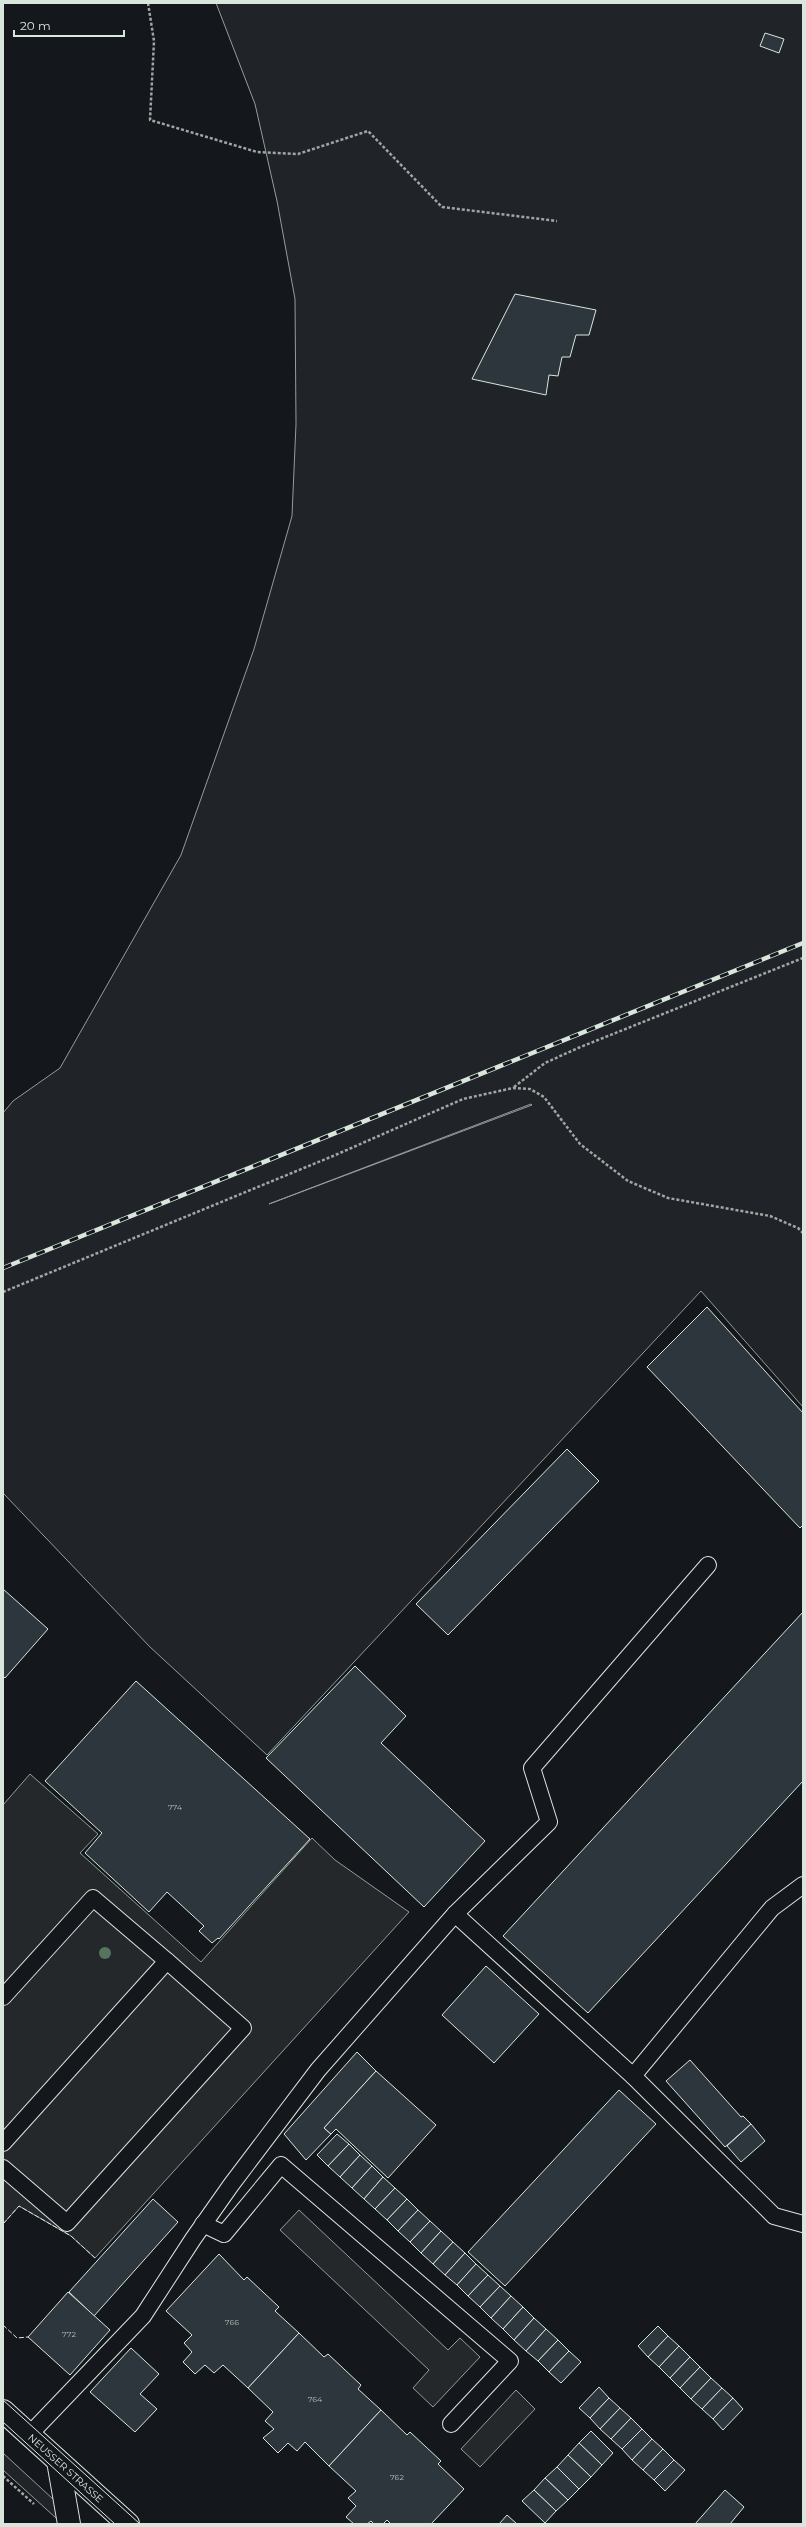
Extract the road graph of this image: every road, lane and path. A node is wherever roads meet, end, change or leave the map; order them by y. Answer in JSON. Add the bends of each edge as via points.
{"nodes":[{"id":1,"x":148,"y":3,"type":"edge"},
{"id":2,"x":557,"y":221,"type":"dead end"},
{"id":3,"x":803,"y":958,"type":"edge"},
{"id":4,"x":513,"y":1088,"type":"junction"},
{"id":5,"x":803,"y":1233,"type":"edge"},
{"id":6,"x":3,"y":1292,"type":"edge"},
{"id":7,"x":708,"y":1565,"type":"dead end"},
{"id":8,"x":803,"y":1885,"type":"edge"},
{"id":9,"x":455,"y":1914,"type":"junction"},
{"id":10,"x":167,"y":1961,"type":"junction"},
{"id":11,"x":3,"y":1997,"type":"edge"},
{"id":12,"x":633,"y":2076,"type":"junction"},
{"id":13,"x":3,"y":2143,"type":"edge"},
{"id":14,"x":3,"y":2168,"type":"edge"},
{"id":15,"x":203,"y":2224,"type":"junction"},
{"id":16,"x":803,"y":2224,"type":"edge"},
{"id":17,"x":3,"y":2411,"type":"edge"},
{"id":18,"x":451,"y":2424,"type":"dead end"},
{"id":19,"x":30,"y":2436,"type":"junction"},
{"id":20,"x":58,"y":2461,"type":"junction"},
{"id":21,"x":3,"y":2476,"type":"edge"},
{"id":22,"x":36,"y":2505,"type":"dead end"},
{"id":23,"x":69,"y":2524,"type":"edge"},
{"id":24,"x":128,"y":2524,"type":"edge"}],
"edges":[{"from":1,"to":2,"type":"path","via":[[154,41],[150,120],[257,152],[298,154],[368,131],[442,207]]},
{"from":3,"to":4,"type":"path","via":[[578,1048],[545,1063]]},
{"from":4,"to":5,"type":"path","via":[[530,1089],[544,1097],[580,1144],[628,1181],[668,1198],[770,1216],[798,1228]]},
{"from":4,"to":6,"type":"path","via":[[463,1099],[333,1156]]},
{"from":7,"to":9,"type":"lane","via":[[532,1768],[549,1822]]},
{"from":8,"to":12,"type":"lane","via":[[772,1908]]},
{"from":9,"to":12,"type":"lane"},
{"from":9,"to":15,"type":"lane","via":[[318,2070]]},
{"from":10,"to":11,"type":"lane","via":[[93,1898]]},
{"from":10,"to":13,"type":"lane"},
{"from":10,"to":14,"type":"lane","via":[[243,2028],[67,2223]]},
{"from":12,"to":16,"type":"lane","via":[[774,2216]]},
{"from":15,"to":18,"type":"lane","via":[[224,2234],[281,2165],[510,2361]]},
{"from":15,"to":19,"type":"lane","via":[[143,2316]]},
{"from":17,"to":19,"type":"main road","name":"NEUSSER STRASSE"},
{"from":19,"to":20,"type":"main road","name":"NEUSSER STRASSE"},
{"from":20,"to":23,"type":"main road"},
{"from":20,"to":24,"type":"main road","name":"NEUSSER STRASSE"},
{"from":21,"to":22,"type":"path"}]}
